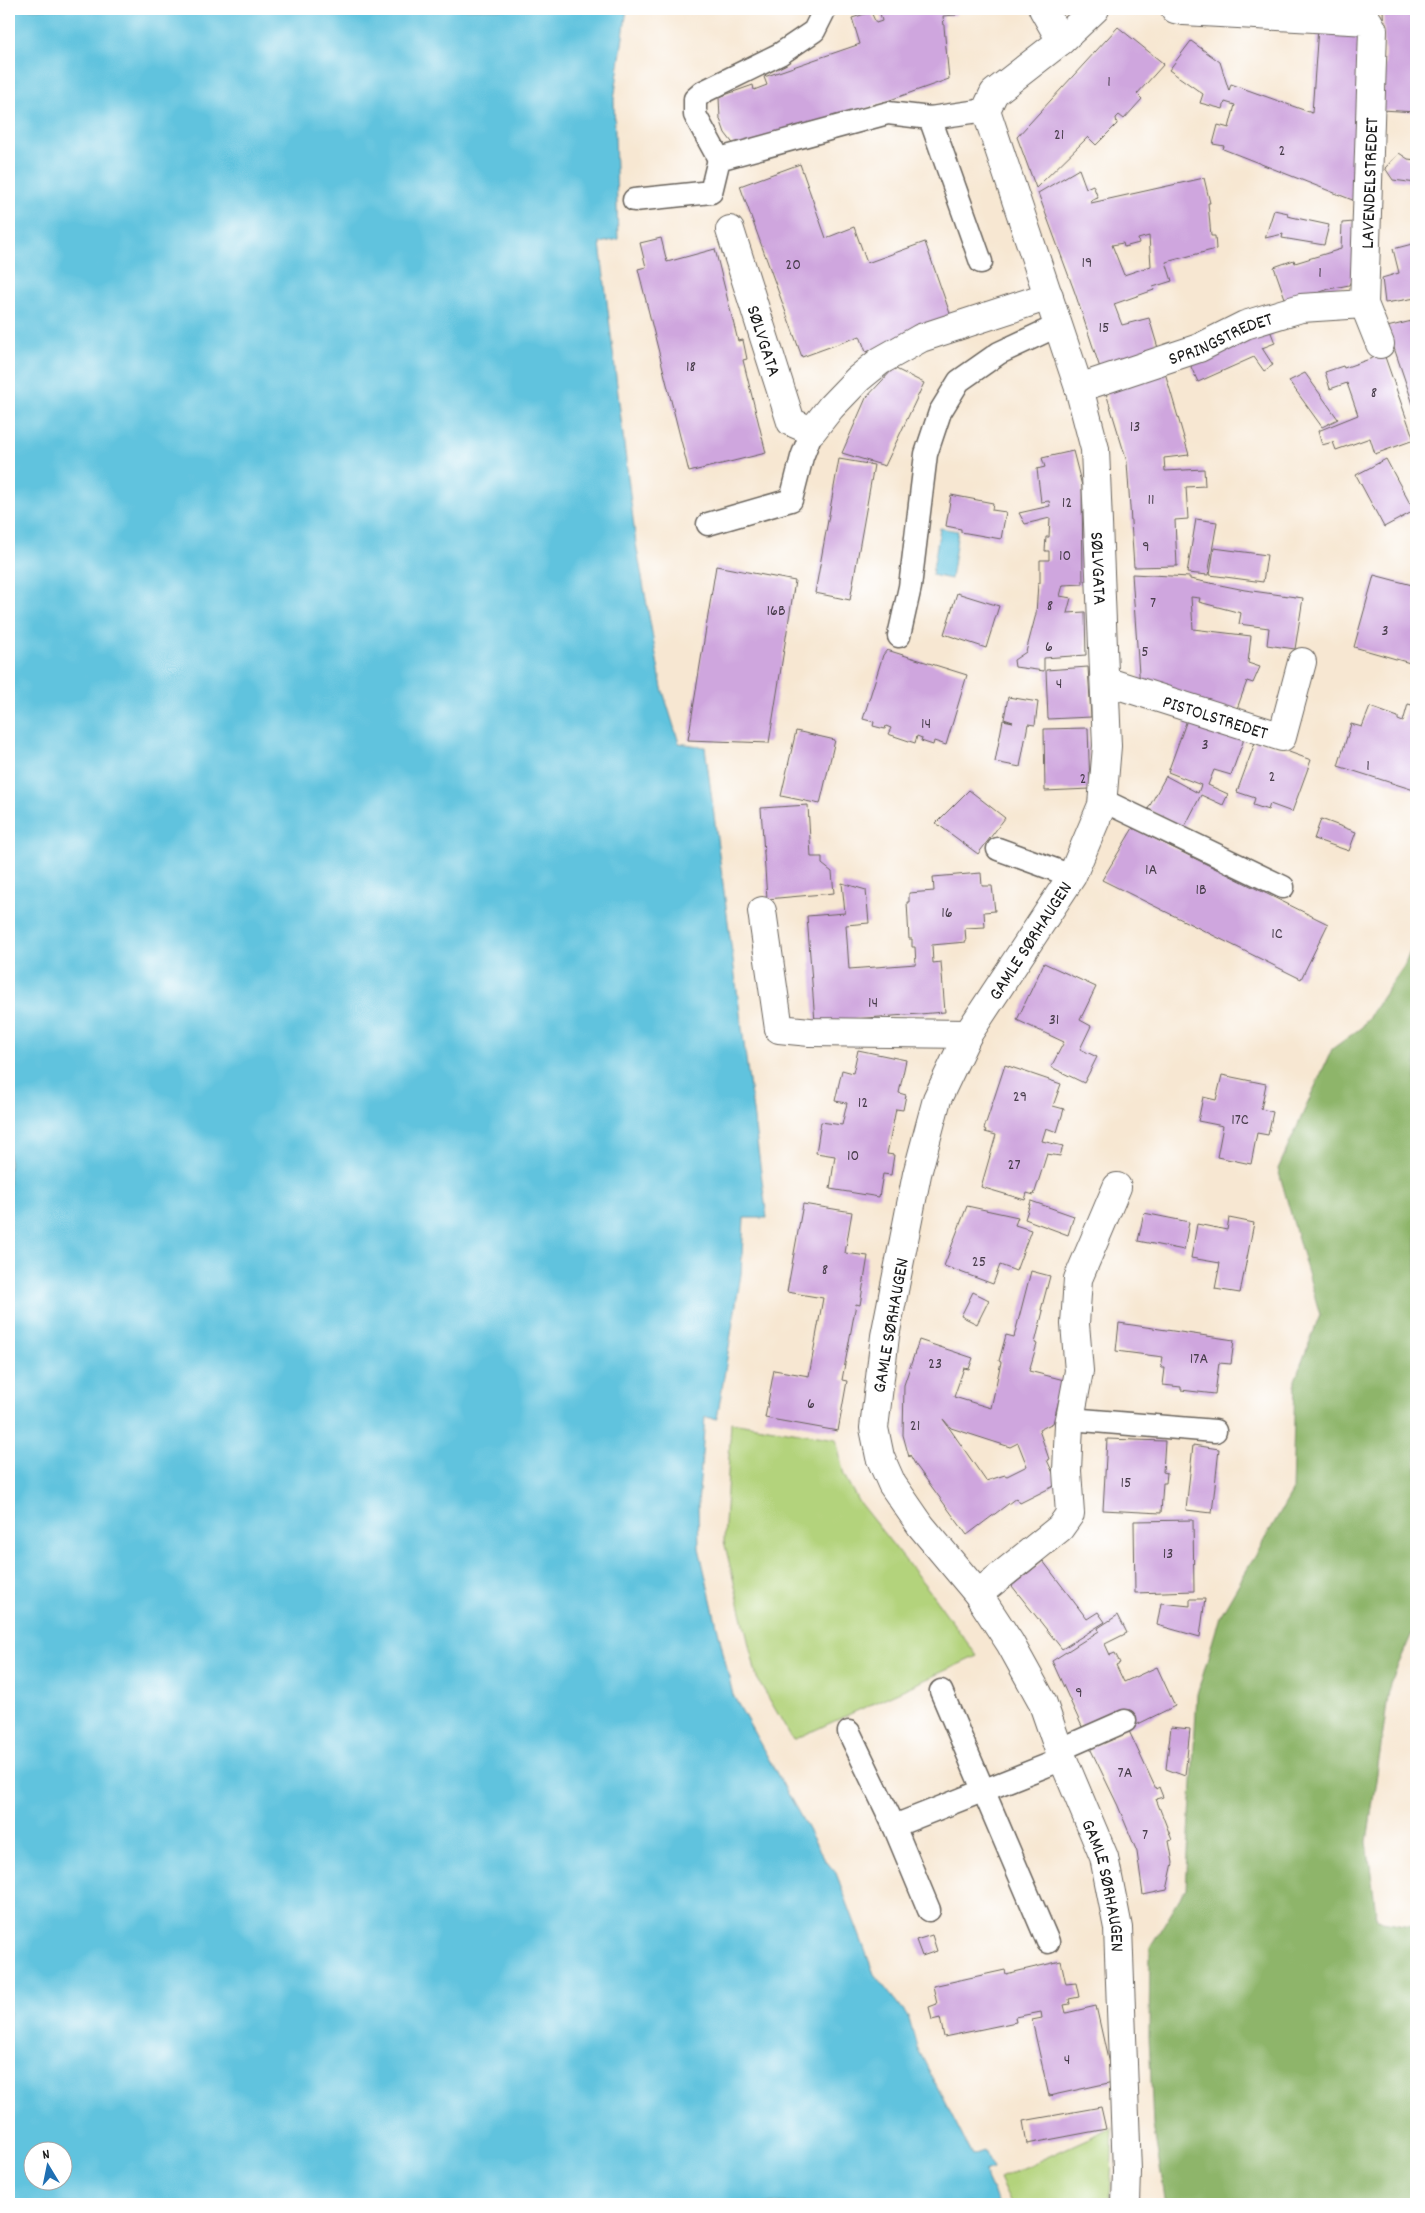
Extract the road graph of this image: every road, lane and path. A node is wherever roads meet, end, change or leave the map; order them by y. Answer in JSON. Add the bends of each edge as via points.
{"nodes":[{"id":1,"x":825,"y":9,"type":"edge"},
{"id":2,"x":1043,"y":9,"type":"edge"},
{"id":3,"x":1096,"y":9,"type":"edge"},
{"id":4,"x":1175,"y":9,"type":"edge"},
{"id":5,"x":1061,"y":41,"type":"junction"},
{"id":6,"x":990,"y":102,"type":"junction"},
{"id":7,"x":930,"y":118,"type":"junction"},
{"id":8,"x":719,"y":159,"type":"junction"},
{"id":9,"x":634,"y":200,"type":"dead end"},
{"id":10,"x":730,"y":230,"type":"dead end"},
{"id":11,"x":981,"y":262,"type":"dead end"},
{"id":12,"x":1049,"y":296,"type":"junction"},
{"id":13,"x":1364,"y":304,"type":"junction"},
{"id":14,"x":1059,"y":325,"type":"junction"},
{"id":15,"x":1380,"y":344,"type":"dead end"},
{"id":16,"x":1079,"y":388,"type":"junction"},
{"id":17,"x":812,"y":431,"type":"junction"},
{"id":18,"x":708,"y":524,"type":"dead end"},
{"id":19,"x":899,"y":636,"type":"dead end"},
{"id":20,"x":1302,"y":662,"type":"dead end"},
{"id":21,"x":1105,"y":681,"type":"junction"},
{"id":22,"x":1102,"y":800,"type":"junction"},
{"id":23,"x":1087,"y":844,"type":"joint"},
{"id":24,"x":998,"y":849,"type":"dead end"},
{"id":25,"x":1072,"y":876,"type":"junction"},
{"id":26,"x":1283,"y":887,"type":"dead end"},
{"id":27,"x":762,"y":911,"type":"dead end"},
{"id":28,"x":968,"y":1034,"type":"junction"},
{"id":29,"x":1117,"y":1186,"type":"dead end"},
{"id":30,"x":1070,"y":1419,"type":"junction"},
{"id":31,"x":1215,"y":1431,"type":"dead end"},
{"id":32,"x":978,"y":1594,"type":"junction"},
{"id":33,"x":941,"y":1691,"type":"dead end"},
{"id":34,"x":1125,"y":1720,"type":"dead end"},
{"id":35,"x":849,"y":1732,"type":"dead end"},
{"id":36,"x":1061,"y":1754,"type":"junction"},
{"id":37,"x":985,"y":1790,"type":"junction"},
{"id":38,"x":894,"y":1826,"type":"junction"},
{"id":39,"x":929,"y":1910,"type":"dead end"},
{"id":40,"x":1048,"y":1942,"type":"dead end"},
{"id":41,"x":1126,"y":2204,"type":"edge"}],
"edges":[{"from":1,"to":8,"type":"lane","via":[[814,31],[780,54],[703,92],[696,99],[695,115]]},
{"from":2,"to":5,"type":"street"},
{"from":3,"to":5,"type":"street"},
{"from":4,"to":13,"type":"street","name":"LAVENDELSTREDET","via":[[1368,21],[1373,30]]},
{"from":5,"to":6,"type":"street"},
{"from":6,"to":7,"type":"lane"},
{"from":6,"to":12,"type":"street","name":"SØLVGATA"},
{"from":7,"to":8,"type":"lane","via":[[888,114]]},
{"from":7,"to":11,"type":"lane"},
{"from":8,"to":9,"type":"lane","via":[[711,192]]},
{"from":10,"to":17,"type":"street","name":"SØLVGATA","via":[[791,422]]},
{"from":12,"to":14,"type":"street","name":"SØLVGATA"},
{"from":12,"to":17,"type":"street","via":[[921,338],[880,361],[858,378]]},
{"from":13,"to":15,"type":"street","name":"LAVENDELSTREDET"},
{"from":13,"to":16,"type":"street","name":"SPRINGSTREDET","via":[[1301,308],[1245,325],[1199,348]]},
{"from":14,"to":16,"type":"street","name":"SØLVGATA"},
{"from":14,"to":19,"type":"lane","via":[[999,353],[959,381],[940,412],[926,454],[910,587]]},
{"from":16,"to":21,"type":"street","name":"SØLVGATA","via":[[1095,449]]},
{"from":17,"to":18,"type":"lane","via":[[791,500]]},
{"from":20,"to":21,"type":"street","name":"PISTOLSTREDET","via":[[1282,737]]},
{"from":21,"to":22,"type":"street","name":"SØLVGATA","via":[[1108,746]]},
{"from":22,"to":23,"type":"street","name":"SØLVGATA"},
{"from":22,"to":26,"type":"lane"},
{"from":23,"to":25,"type":"street","name":"GAMLE SØRHAUGEN"},
{"from":24,"to":25,"type":"lane"},
{"from":25,"to":28,"type":"street","name":"GAMLE SØRHAUGEN"},
{"from":27,"to":28,"type":"street","via":[[779,1029]]},
{"from":28,"to":32,"type":"street","name":"GAMLE SØRHAUGEN","via":[[937,1099],[917,1174],[885,1336],[874,1428],[880,1457],[892,1484],[921,1526]]},
{"from":29,"to":30,"type":"street","via":[[1078,1278],[1075,1324],[1079,1371]]},
{"from":30,"to":31,"type":"lane"},
{"from":30,"to":32,"type":"street","via":[[1067,1471],[1070,1514],[1060,1528]]},
{"from":32,"to":36,"type":"street","name":"GAMLE SØRHAUGEN","via":[[1042,1701]]},
{"from":33,"to":37,"type":"lane"},
{"from":34,"to":36,"type":"lane"},
{"from":35,"to":38,"type":"lane"},
{"from":36,"to":37,"type":"lane"},
{"from":36,"to":41,"type":"street","name":"GAMLE SØRHAUGEN","via":[[1104,1857],[1118,1928]]},
{"from":37,"to":38,"type":"lane"},
{"from":37,"to":40,"type":"lane"},
{"from":38,"to":39,"type":"lane"}]}
